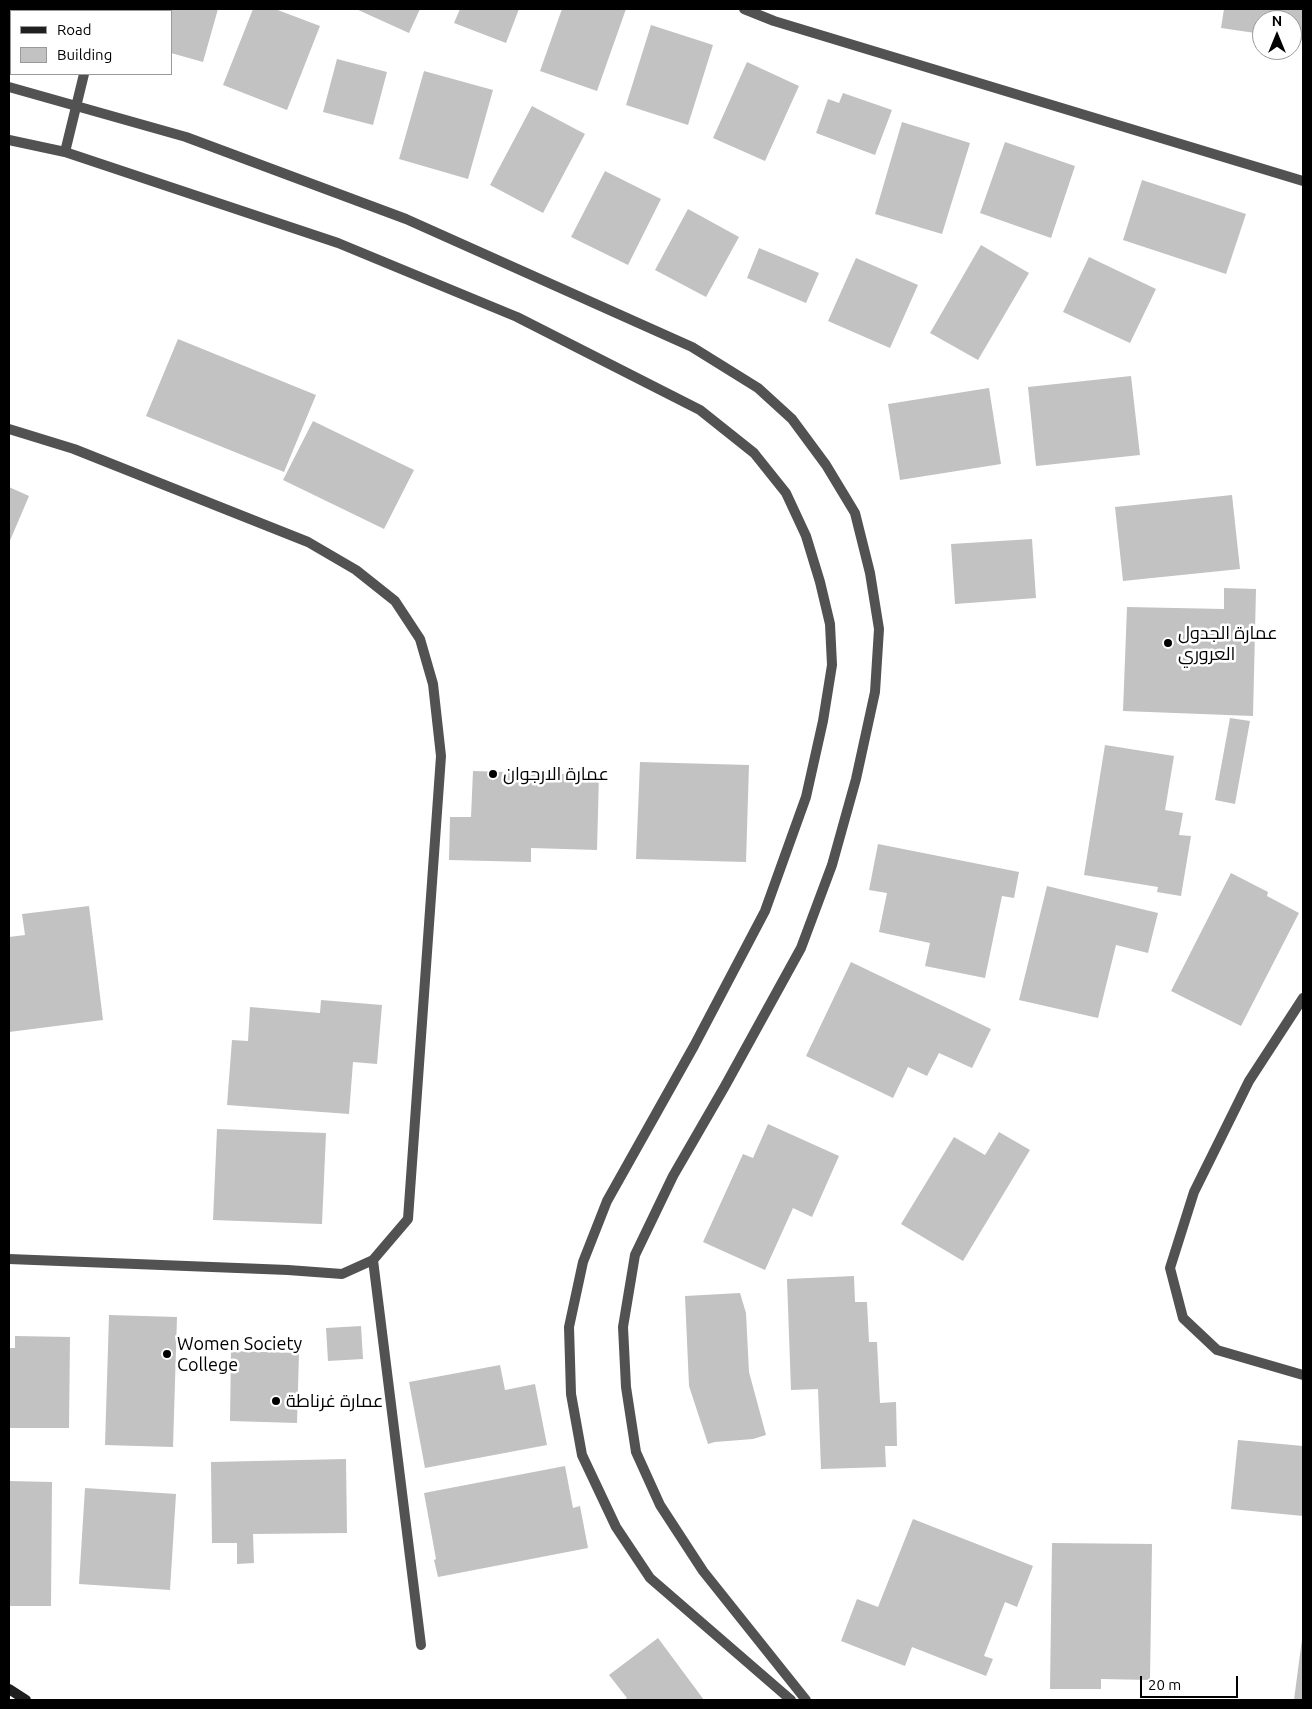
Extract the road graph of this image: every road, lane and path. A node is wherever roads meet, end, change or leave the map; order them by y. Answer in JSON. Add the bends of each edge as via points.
{"nodes":[{"id":1,"x":744,"y":9,"type":"edge"},
{"id":2,"x":84,"y":75,"type":"edge"},
{"id":3,"x":9,"y":87,"type":"edge"},
{"id":4,"x":76,"y":106,"type":"junction"},
{"id":5,"x":9,"y":140,"type":"edge"},
{"id":6,"x":65,"y":152,"type":"junction"},
{"id":7,"x":1303,"y":181,"type":"edge"},
{"id":8,"x":9,"y":429,"type":"edge"},
{"id":9,"x":1303,"y":998,"type":"edge"},
{"id":10,"x":9,"y":1260,"type":"edge"},
{"id":11,"x":373,"y":1260,"type":"junction"},
{"id":12,"x":1303,"y":1375,"type":"edge"},
{"id":13,"x":421,"y":1645,"type":"dead end"},
{"id":14,"x":9,"y":1689,"type":"edge"},
{"id":15,"x":26,"y":1700,"type":"edge"},
{"id":16,"x":791,"y":1700,"type":"edge"},
{"id":17,"x":806,"y":1700,"type":"edge"}],
"edges":[{"from":1,"to":7,"type":"street","via":[[774,21]]},
{"from":2,"to":4,"type":"street"},
{"from":3,"to":4,"type":"street"},
{"from":4,"to":6,"type":"street"},
{"from":4,"to":17,"type":"street","via":[[186,137],[406,219],[692,347],[758,388],[792,418],[855,513],[870,573],[879,629],[875,692],[856,779],[832,865],[801,948],[673,1176],[636,1255],[624,1327],[626,1387],[636,1452],[660,1504],[703,1571]]},
{"from":5,"to":6,"type":"street"},
{"from":6,"to":16,"type":"street","via":[[338,243],[517,318],[700,410],[754,453],[786,493],[806,536],[830,624],[832,665],[806,797],[765,911],[607,1201],[583,1262],[569,1328],[571,1394],[582,1455],[616,1527],[650,1578]]},
{"from":8,"to":11,"type":"street","via":[[74,450],[308,542],[356,570],[394,601],[420,638],[433,684],[441,756],[408,1219]]},
{"from":9,"to":12,"type":"street","via":[[1249,1081],[1194,1192],[1170,1268],[1183,1318],[1217,1350]]},
{"from":10,"to":11,"type":"street","via":[[342,1274]]},
{"from":11,"to":13,"type":"street"},
{"from":14,"to":15,"type":"main road"}]}
